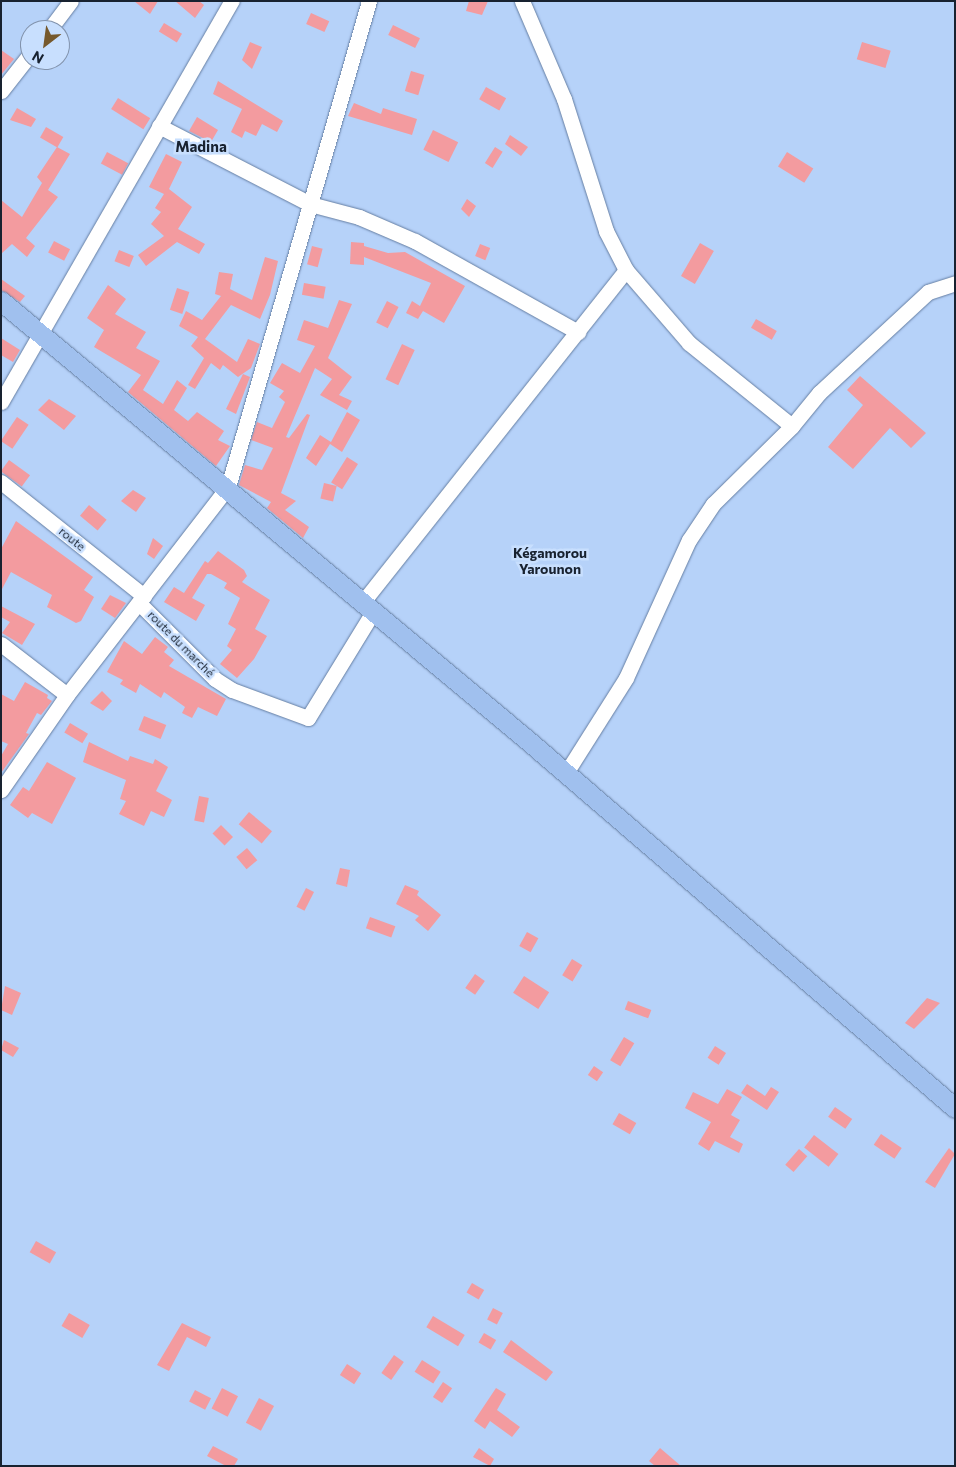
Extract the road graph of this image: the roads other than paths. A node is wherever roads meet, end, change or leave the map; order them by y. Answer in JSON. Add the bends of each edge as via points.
{"nodes":[{"id":1,"x":71,"y":1,"type":"edge"},
{"id":2,"x":232,"y":1,"type":"edge"},
{"id":3,"x":369,"y":1,"type":"edge"},
{"id":4,"x":522,"y":1,"type":"edge"},
{"id":5,"x":57,"y":20,"type":"edge"},
{"id":6,"x":20,"y":67,"type":"edge"},
{"id":7,"x":1,"y":91,"type":"edge"},
{"id":8,"x":159,"y":126,"type":"junction"},
{"id":9,"x":310,"y":204,"type":"junction"},
{"id":10,"x":626,"y":270,"type":"junction"},
{"id":11,"x":955,"y":283,"type":"edge"},
{"id":12,"x":1,"y":301,"type":"edge"},
{"id":13,"x":40,"y":332,"type":"junction"},
{"id":14,"x":578,"y":332,"type":"junction"},
{"id":15,"x":1,"y":402,"type":"edge"},
{"id":16,"x":792,"y":426,"type":"junction"},
{"id":17,"x":1,"y":482,"type":"edge"},
{"id":18,"x":228,"y":487,"type":"junction"},
{"id":19,"x":141,"y":599,"type":"junction"},
{"id":20,"x":367,"y":608,"type":"junction"},
{"id":21,"x":1,"y":644,"type":"edge"},
{"id":22,"x":67,"y":695,"type":"junction"},
{"id":23,"x":566,"y":773,"type":"junction"},
{"id":24,"x":1,"y":790,"type":"edge"},
{"id":25,"x":955,"y":1108,"type":"edge"}],
"edges":[{"from":1,"to":5,"type":"street"},
{"from":2,"to":8,"type":"street"},
{"from":3,"to":9,"type":"street"},
{"from":4,"to":10,"type":"street","via":[[564,99],[606,231]]},
{"from":6,"to":7,"type":"street"},
{"from":8,"to":9,"type":"street"},
{"from":8,"to":13,"type":"street"},
{"from":9,"to":14,"type":"street","via":[[359,217],[415,241]]},
{"from":9,"to":18,"type":"street"},
{"from":10,"to":14,"type":"street"},
{"from":10,"to":16,"type":"street","via":[[689,343]]},
{"from":11,"to":16,"type":"street","via":[[928,292],[819,393]]},
{"from":12,"to":13,"type":"main road"},
{"from":13,"to":15,"type":"street"},
{"from":13,"to":18,"type":"main road"},
{"from":14,"to":20,"type":"street"},
{"from":16,"to":23,"type":"street","via":[[713,504],[689,540],[626,678]]},
{"from":17,"to":19,"type":"street","name":"route"},
{"from":18,"to":19,"type":"street"},
{"from":18,"to":20,"type":"main road"},
{"from":19,"to":20,"type":"street","name":"route du marché","via":[[215,678],[232,690],[308,718]]},
{"from":19,"to":22,"type":"street"},
{"from":20,"to":23,"type":"main road"},
{"from":21,"to":22,"type":"street"},
{"from":22,"to":24,"type":"street"},
{"from":23,"to":25,"type":"main road"}]}
